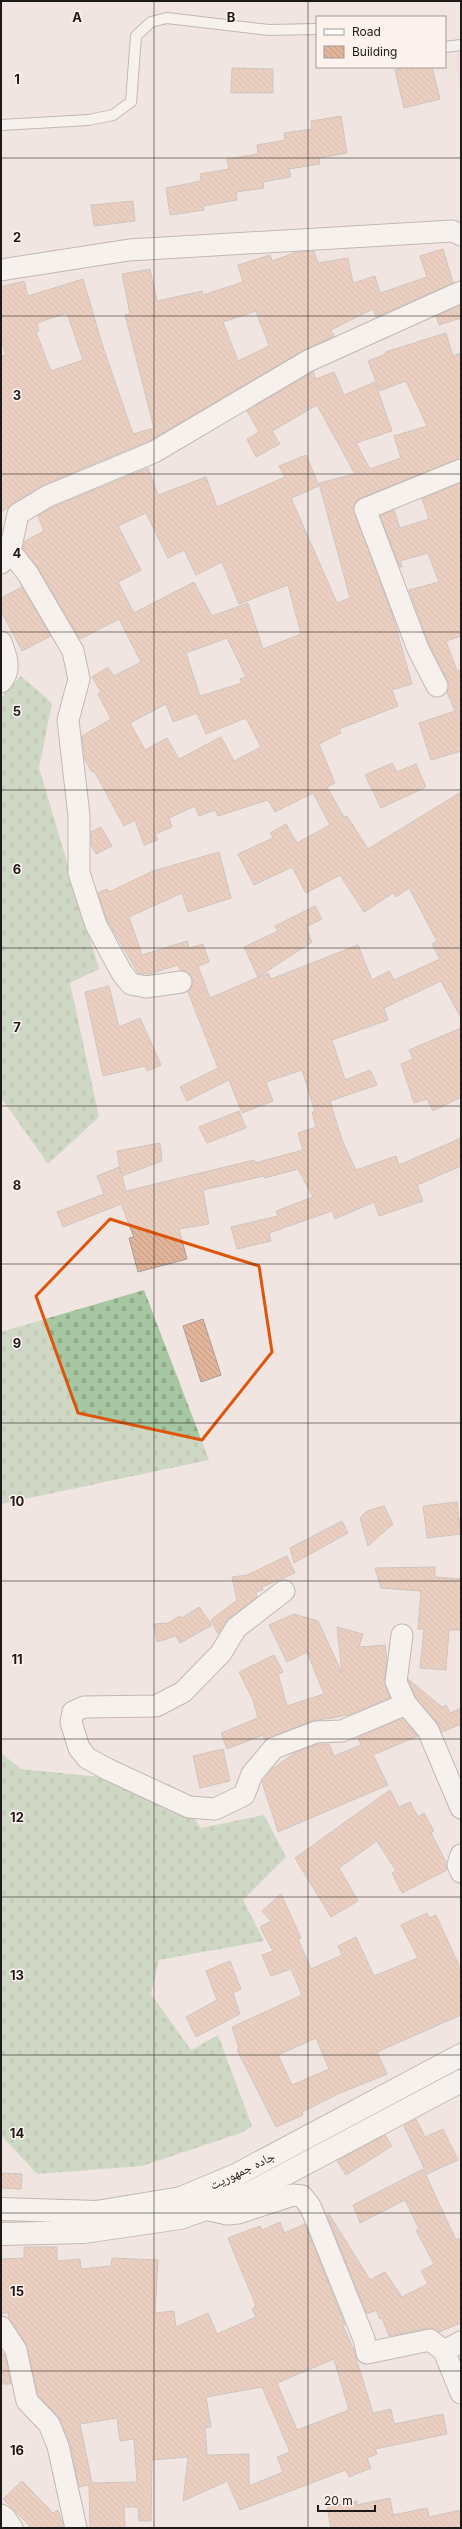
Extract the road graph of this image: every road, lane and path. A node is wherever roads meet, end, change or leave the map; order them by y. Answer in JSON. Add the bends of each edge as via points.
{"nodes":[{"id":1,"x":316,"y":29,"type":"edge"},
{"id":2,"x":461,"y":45,"type":"edge"},
{"id":3,"x":446,"y":47,"type":"edge"},
{"id":4,"x":1,"y":125,"type":"edge"},
{"id":5,"x":461,"y":235,"type":"edge"},
{"id":6,"x":1,"y":270,"type":"edge"},
{"id":7,"x":461,"y":292,"type":"edge"},
{"id":8,"x":461,"y":470,"type":"edge"},
{"id":9,"x":5,"y":557,"type":"edge"},
{"id":10,"x":1,"y":642,"type":"edge"},
{"id":11,"x":1,"y":682,"type":"edge"},
{"id":12,"x":437,"y":686,"type":"dead end"},
{"id":13,"x":181,"y":982,"type":"dead end"},
{"id":14,"x":284,"y":1591,"type":"dead end"},
{"id":15,"x":402,"y":1635,"type":"dead end"},
{"id":16,"x":406,"y":1704,"type":"junction"},
{"id":17,"x":461,"y":1808,"type":"edge"},
{"id":18,"x":461,"y":1855,"type":"edge"},
{"id":19,"x":461,"y":1872,"type":"edge"},
{"id":20,"x":461,"y":2055,"type":"edge"},
{"id":21,"x":461,"y":2081,"type":"edge"},
{"id":22,"x":1,"y":2209,"type":"edge"},
{"id":23,"x":205,"y":2209,"type":"junction"},
{"id":24,"x":1,"y":2234,"type":"edge"},
{"id":25,"x":1,"y":2327,"type":"edge"},
{"id":26,"x":452,"y":2346,"type":"edge"},
{"id":27,"x":461,"y":2393,"type":"edge"},
{"id":28,"x":1,"y":2515,"type":"edge"},
{"id":29,"x":12,"y":2528,"type":"edge"},
{"id":30,"x":76,"y":2528,"type":"edge"}],
"edges":[{"from":1,"to":4,"type":"lane","via":[[269,30],[167,18],[152,22],[136,36],[131,102],[113,115],[89,120]]},
{"from":2,"to":3,"type":"lane"},
{"from":5,"to":6,"type":"street","via":[[452,230],[129,250]]},
{"from":7,"to":9,"type":"street","via":[[308,361],[154,452],[48,496],[18,514]]},
{"from":8,"to":12,"type":"street","via":[[365,509],[418,650]]},
{"from":9,"to":13,"type":"street","via":[[28,574],[73,651],[79,679],[68,720],[79,816],[79,873],[96,925],[122,973],[131,984],[146,987]]},
{"from":10,"to":11,"type":"street","via":[[8,664]]},
{"from":14,"to":16,"type":"street","via":[[236,1628],[221,1653],[183,1692],[156,1706],[84,1707],[73,1712],[71,1722],[78,1748],[88,1758],[107,1769],[189,1807],[215,1809],[244,1795],[252,1774],[274,1748],[316,1732],[342,1731]]},
{"from":15,"to":16,"type":"street","via":[[396,1682]]},
{"from":16,"to":17,"type":"street","via":[[428,1730]]},
{"from":18,"to":19,"type":"street","via":[[458,1865]]},
{"from":20,"to":22,"type":"main road","name":"جاده جمهوریت","via":[[236,2175],[181,2198],[96,2212]]},
{"from":21,"to":23,"type":"main road","name":"جاده جمهوریت","via":[[246,2195]]},
{"from":23,"to":24,"type":"main road","name":"جاده جمهوریت","via":[[180,2218],[84,2232]]},
{"from":23,"to":26,"type":"street","via":[[227,2214],[238,2213],[293,2195],[302,2196],[310,2206],[318,2225],[368,2353],[430,2340]]},
{"from":25,"to":30,"type":"street","via":[[16,2350],[27,2401],[49,2424],[58,2446]]},
{"from":26,"to":27,"type":"street"},
{"from":28,"to":29,"type":"street"}]}
